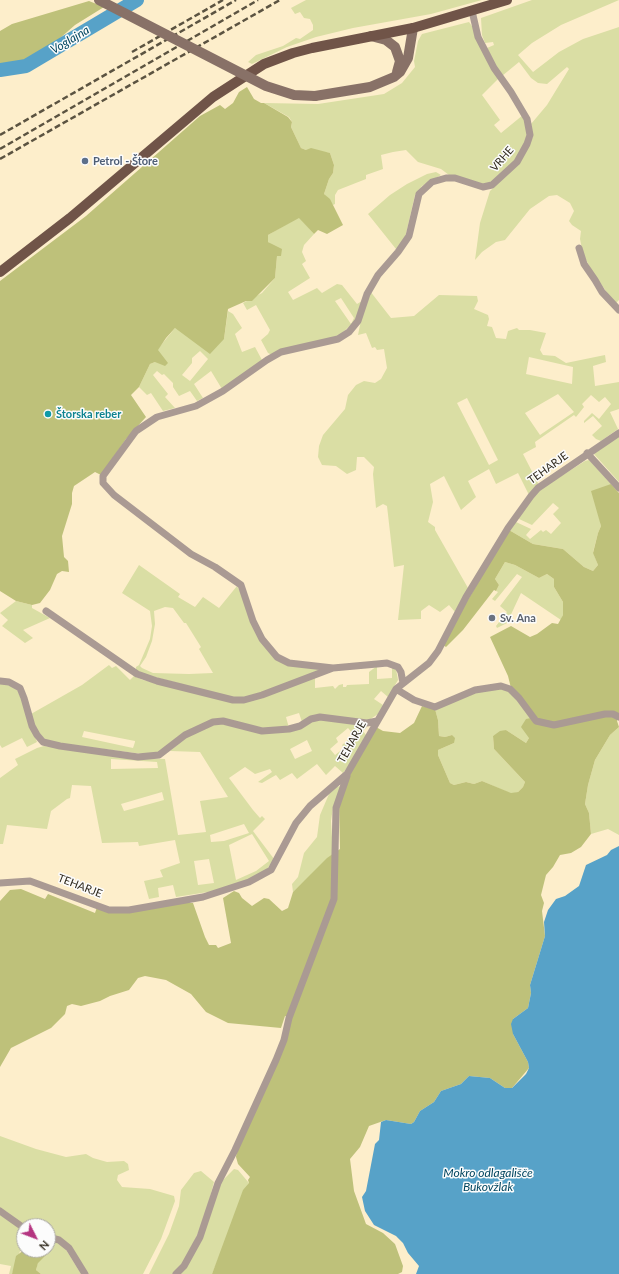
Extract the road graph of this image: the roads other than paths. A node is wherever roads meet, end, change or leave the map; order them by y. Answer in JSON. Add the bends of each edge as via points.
{"nodes":[{"id":1,"x":99,"y":0,"type":"edge"},
{"id":2,"x":507,"y":0,"type":"edge"},
{"id":3,"x":472,"y":11,"type":"junction"},
{"id":4,"x":413,"y":28,"type":"junction"},
{"id":5,"x":369,"y":36,"type":"junction"},
{"id":6,"x":391,"y":78,"type":"junction"},
{"id":7,"x":579,"y":248,"type":"dead end"},
{"id":8,"x":0,"y":272,"type":"edge"},
{"id":9,"x":619,"y":310,"type":"edge"},
{"id":10,"x":619,"y":432,"type":"edge"},
{"id":11,"x":587,"y":453,"type":"junction"},
{"id":12,"x":619,"y":488,"type":"edge"},
{"id":13,"x":46,"y":611,"type":"dead end"},
{"id":14,"x":332,"y":668,"type":"junction"},
{"id":15,"x":0,"y":681,"type":"edge"},
{"id":16,"x":403,"y":683,"type":"junction"},
{"id":17,"x":396,"y":689,"type":"junction"},
{"id":18,"x":619,"y":717,"type":"edge"},
{"id":19,"x":377,"y":721,"type":"junction"},
{"id":20,"x":348,"y":774,"type":"junction"},
{"id":21,"x":0,"y":883,"type":"edge"},
{"id":22,"x":0,"y":1211,"type":"edge"},
{"id":23,"x":16,"y":1222,"type":"edge"},
{"id":24,"x":56,"y":1239,"type":"edge"},
{"id":25,"x":85,"y":1274,"type":"edge"},
{"id":26,"x":176,"y":1274,"type":"edge"}],
"edges":[{"from":1,"to":6,"type":"street","bridge":true,"via":[[266,86],[294,95],[315,96],[370,87]]},
{"from":2,"to":3,"type":"main road"},
{"from":3,"to":4,"type":"main road"},
{"from":3,"to":14,"type":"street","name":"VRHE","via":[[478,37],[494,68],[527,119],[530,135],[517,162],[492,185],[483,187],[455,178],[446,178],[432,182],[424,188],[418,198],[409,236],[366,294],[358,321],[349,332],[338,339],[281,352],[196,406],[157,417],[136,431],[103,476],[103,483],[114,495],[191,554],[241,584],[253,621],[262,639],[277,656],[289,664]]},
{"from":4,"to":5,"type":"main road"},
{"from":4,"to":6,"type":"street","via":[[408,58],[400,72]]},
{"from":5,"to":6,"type":"street","via":[[386,40],[397,50],[399,66]]},
{"from":5,"to":8,"type":"main road","via":[[293,52],[264,64],[213,97],[70,218]]},
{"from":7,"to":9,"type":"street","via":[[584,264]]},
{"from":10,"to":11,"type":"street","name":"TEHARJE"},
{"from":11,"to":12,"type":"street"},
{"from":11,"to":16,"type":"street","name":"TEHARJE","via":[[538,488],[531,496],[508,528],[466,597],[438,651],[429,663]]},
{"from":13,"to":14,"type":"street","via":[[137,674],[233,700],[262,695]]},
{"from":14,"to":16,"type":"street","via":[[394,664],[401,672]]},
{"from":15,"to":19,"type":"street","via":[[9,682],[20,688],[32,726],[43,742],[138,757],[158,755],[185,735],[213,722],[223,721],[262,731],[289,729],[300,726],[311,718],[320,717]]},
{"from":16,"to":17,"type":"street","name":"TEHARJE"},
{"from":17,"to":18,"type":"street","via":[[414,700],[435,707],[475,690],[501,686],[510,689],[536,721],[554,725],[605,714]]},
{"from":17,"to":19,"type":"street","name":"TEHARJE"},
{"from":19,"to":20,"type":"street","name":"TEHARJE"},
{"from":20,"to":21,"type":"street","name":"TEHARJE","via":[[310,806],[296,823],[271,870],[249,882],[203,897],[116,911],[30,881]]},
{"from":20,"to":26,"type":"street","via":[[336,808],[334,899],[289,1018],[276,1060],[236,1150],[218,1183],[197,1244]]},
{"from":22,"to":23,"type":"street"},
{"from":24,"to":25,"type":"street","via":[[69,1248]]}]}
